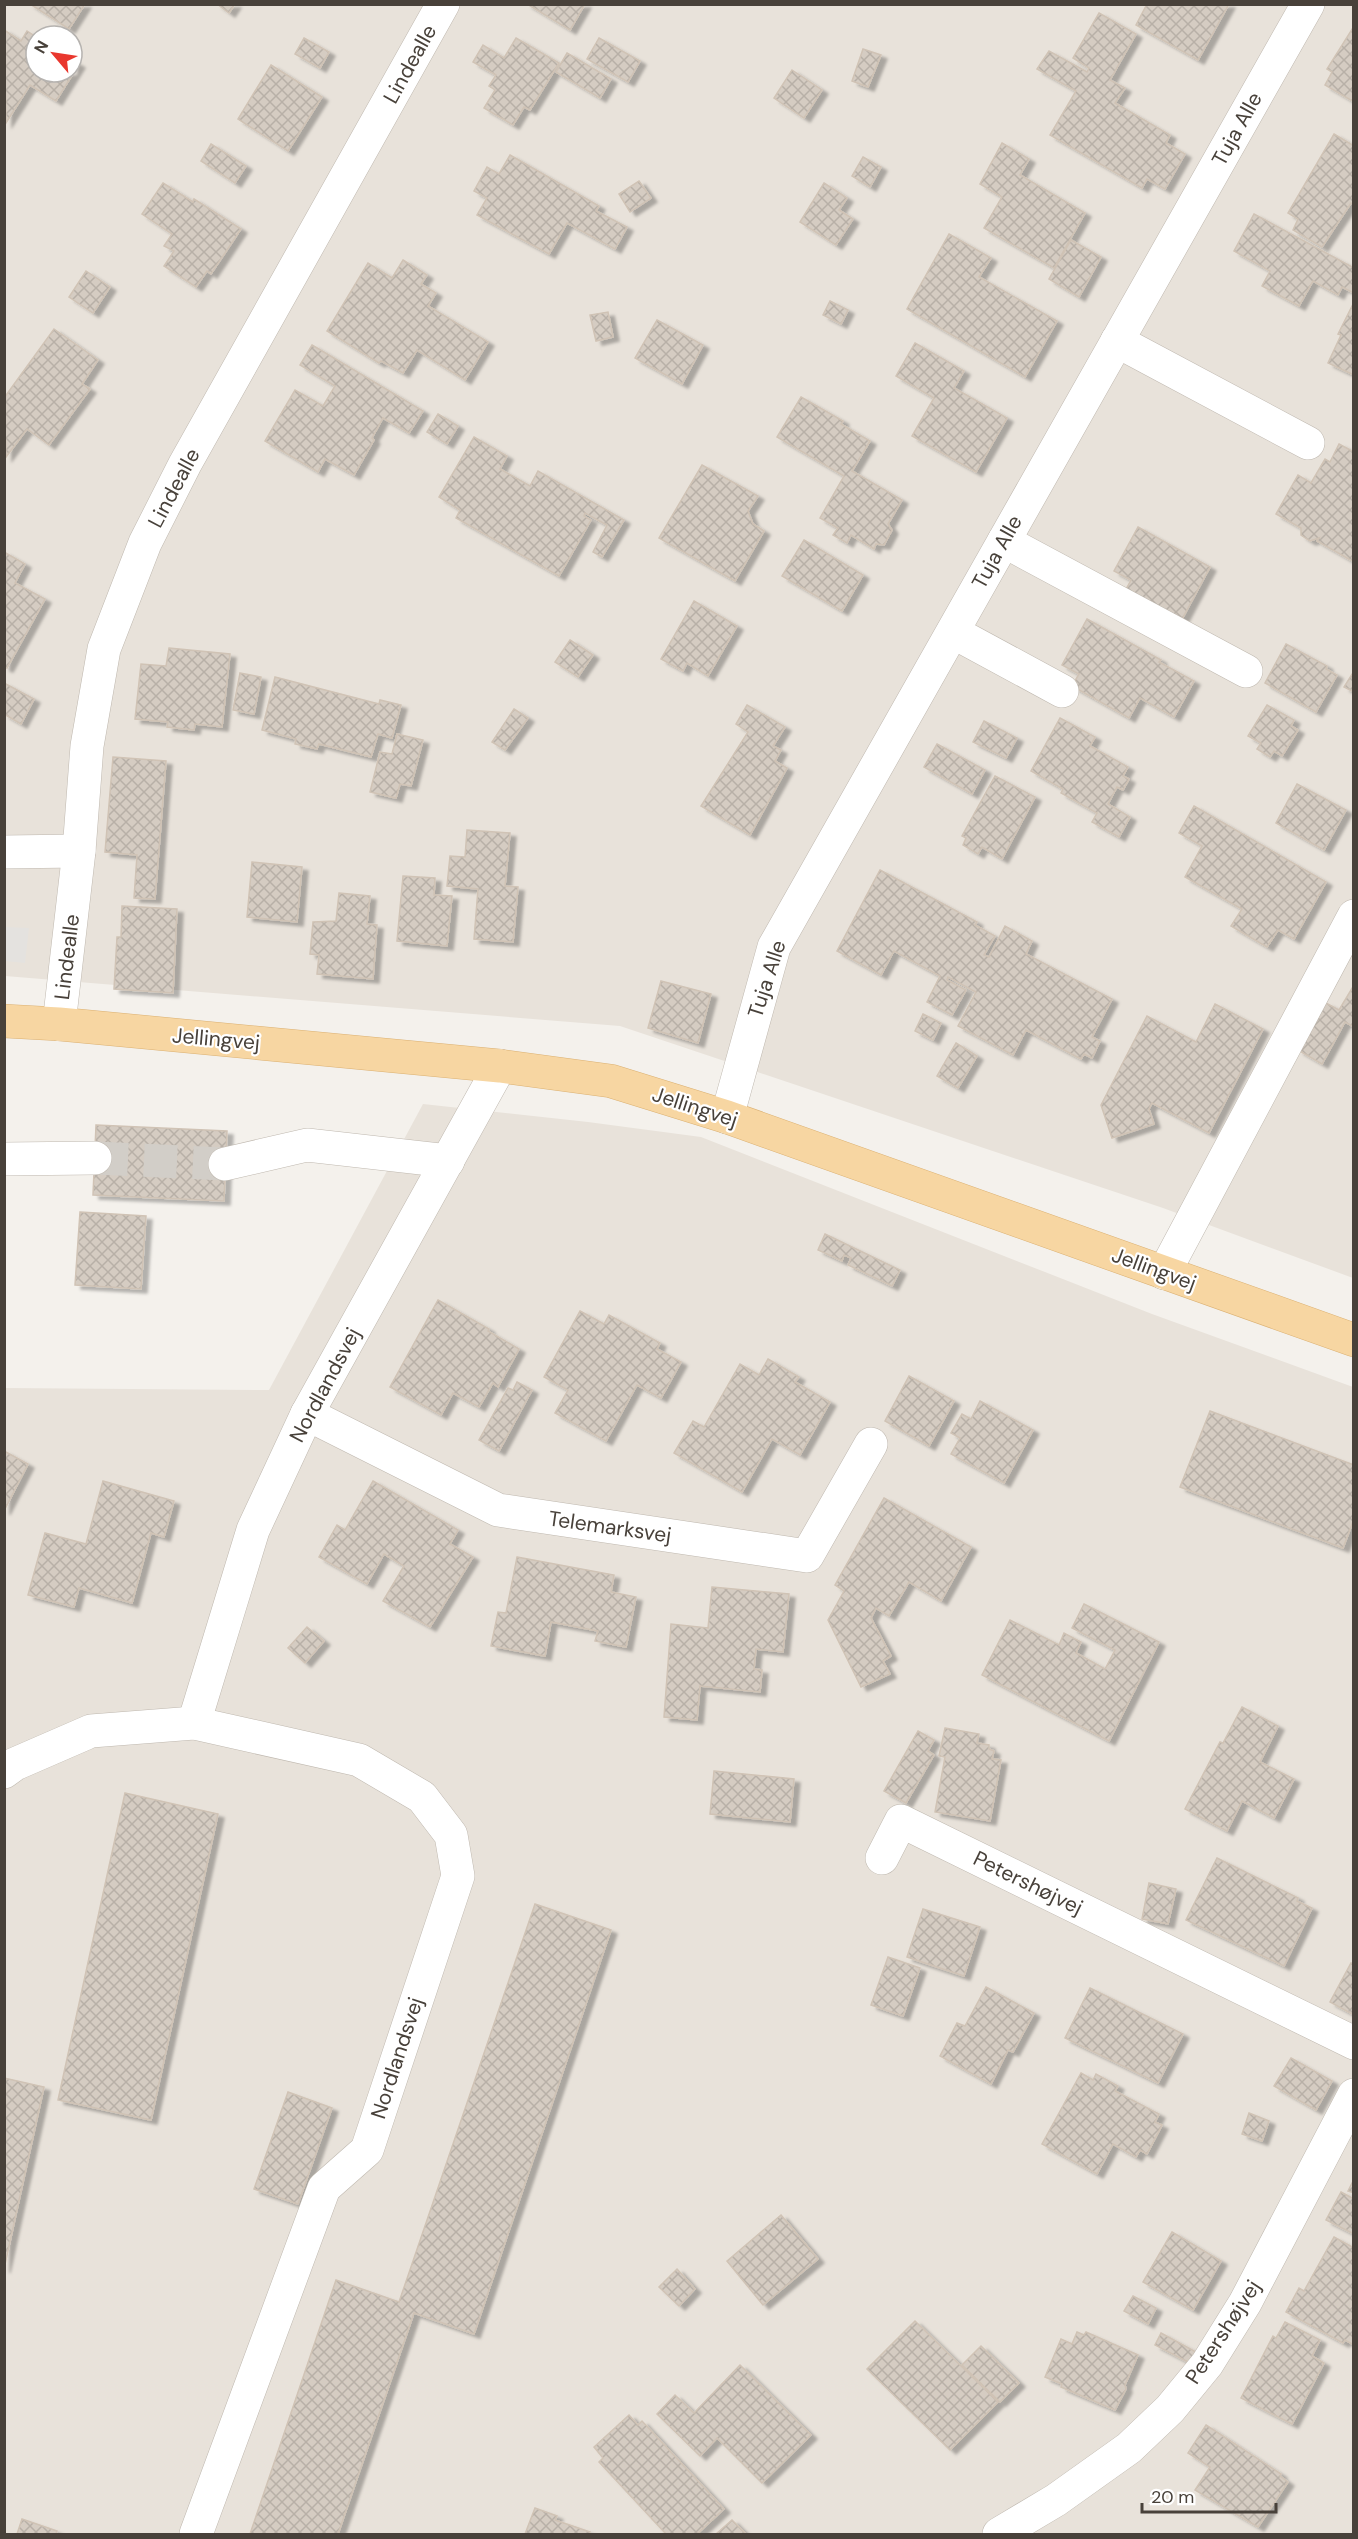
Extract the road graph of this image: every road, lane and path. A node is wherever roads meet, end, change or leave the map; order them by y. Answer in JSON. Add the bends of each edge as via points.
{"nodes":[{"id":1,"x":443,"y":4,"type":"edge"},
{"id":2,"x":1308,"y":4,"type":"edge"},
{"id":3,"x":1117,"y":341,"type":"junction"},
{"id":4,"x":1308,"y":443,"type":"dead end"},
{"id":5,"x":1004,"y":541,"type":"junction"},
{"id":6,"x":953,"y":632,"type":"junction"},
{"id":7,"x":1246,"y":671,"type":"dead end"},
{"id":8,"x":1062,"y":691,"type":"dead end"},
{"id":9,"x":79,"y":851,"type":"junction"},
{"id":10,"x":4,"y":852,"type":"edge"},
{"id":11,"x":1353,"y":916,"type":"edge"},
{"id":12,"x":4,"y":1021,"type":"edge"},
{"id":13,"x":59,"y":1024,"type":"junction"},
{"id":14,"x":500,"y":1066,"type":"junction"},
{"id":15,"x":727,"y":1117,"type":"junction"},
{"id":16,"x":95,"y":1158,"type":"tunnel mouth"},
{"id":17,"x":4,"y":1159,"type":"edge"},
{"id":18,"x":448,"y":1161,"type":"junction"},
{"id":19,"x":225,"y":1164,"type":"tunnel mouth"},
{"id":20,"x":1164,"y":1273,"type":"junction"},
{"id":21,"x":1353,"y":1340,"type":"edge"},
{"id":22,"x":307,"y":1414,"type":"junction"},
{"id":23,"x":871,"y":1444,"type":"dead end"},
{"id":24,"x":194,"y":1724,"type":"junction"},
{"id":25,"x":4,"y":1772,"type":"edge"},
{"id":26,"x":882,"y":1858,"type":"dead end"},
{"id":27,"x":1353,"y":2043,"type":"edge"},
{"id":28,"x":1353,"y":2095,"type":"edge"},
{"id":29,"x":196,"y":2535,"type":"edge"},
{"id":30,"x":999,"y":2535,"type":"edge"}],
"edges":[{"from":1,"to":9,"type":"street","name":"Lindealle","via":[[145,543],[104,649],[87,746]]},
{"from":2,"to":3,"type":"street","name":"Tuja Alle"},
{"from":3,"to":4,"type":"street"},
{"from":3,"to":5,"type":"street","name":"Tuja Alle"},
{"from":5,"to":6,"type":"street","name":"Tuja Alle"},
{"from":5,"to":7,"type":"street"},
{"from":6,"to":8,"type":"street"},
{"from":6,"to":15,"type":"street","name":"Tuja Alle","via":[[774,947]]},
{"from":9,"to":10,"type":"street"},
{"from":9,"to":13,"type":"street","name":"Lindealle"},
{"from":11,"to":20,"type":"street"},
{"from":12,"to":13,"type":"main road","name":"Jellingvej"},
{"from":13,"to":14,"type":"main road","name":"Jellingvej"},
{"from":14,"to":15,"type":"main road","name":"Jellingvej","via":[[611,1081]]},
{"from":14,"to":18,"type":"street","name":"Nordlandsvej"},
{"from":15,"to":20,"type":"main road","name":"Jellingvej"},
{"from":16,"to":17,"type":"street"},
{"from":18,"to":19,"type":"street","via":[[307,1145]]},
{"from":18,"to":22,"type":"street","name":"Nordlandsvej"},
{"from":20,"to":21,"type":"main road","name":"Jellingvej"},
{"from":22,"to":23,"type":"street","name":"Telemarksvej","via":[[498,1510],[807,1556]]},
{"from":22,"to":24,"type":"street","name":"Nordlandsvej","via":[[254,1530]]},
{"from":24,"to":25,"type":"street","name":"Nordlandsvej","via":[[91,1731]]},
{"from":24,"to":29,"type":"street","name":"Nordlandsvej","via":[[359,1760],[422,1797],[451,1835],[458,1876],[367,2150],[324,2188]]},
{"from":26,"to":27,"type":"street","name":"Petershøjvej","via":[[901,1821]]},
{"from":28,"to":30,"type":"street","name":"Petershøjvej","via":[[1245,2303],[1207,2364],[1170,2409],[1129,2448]]}]}
